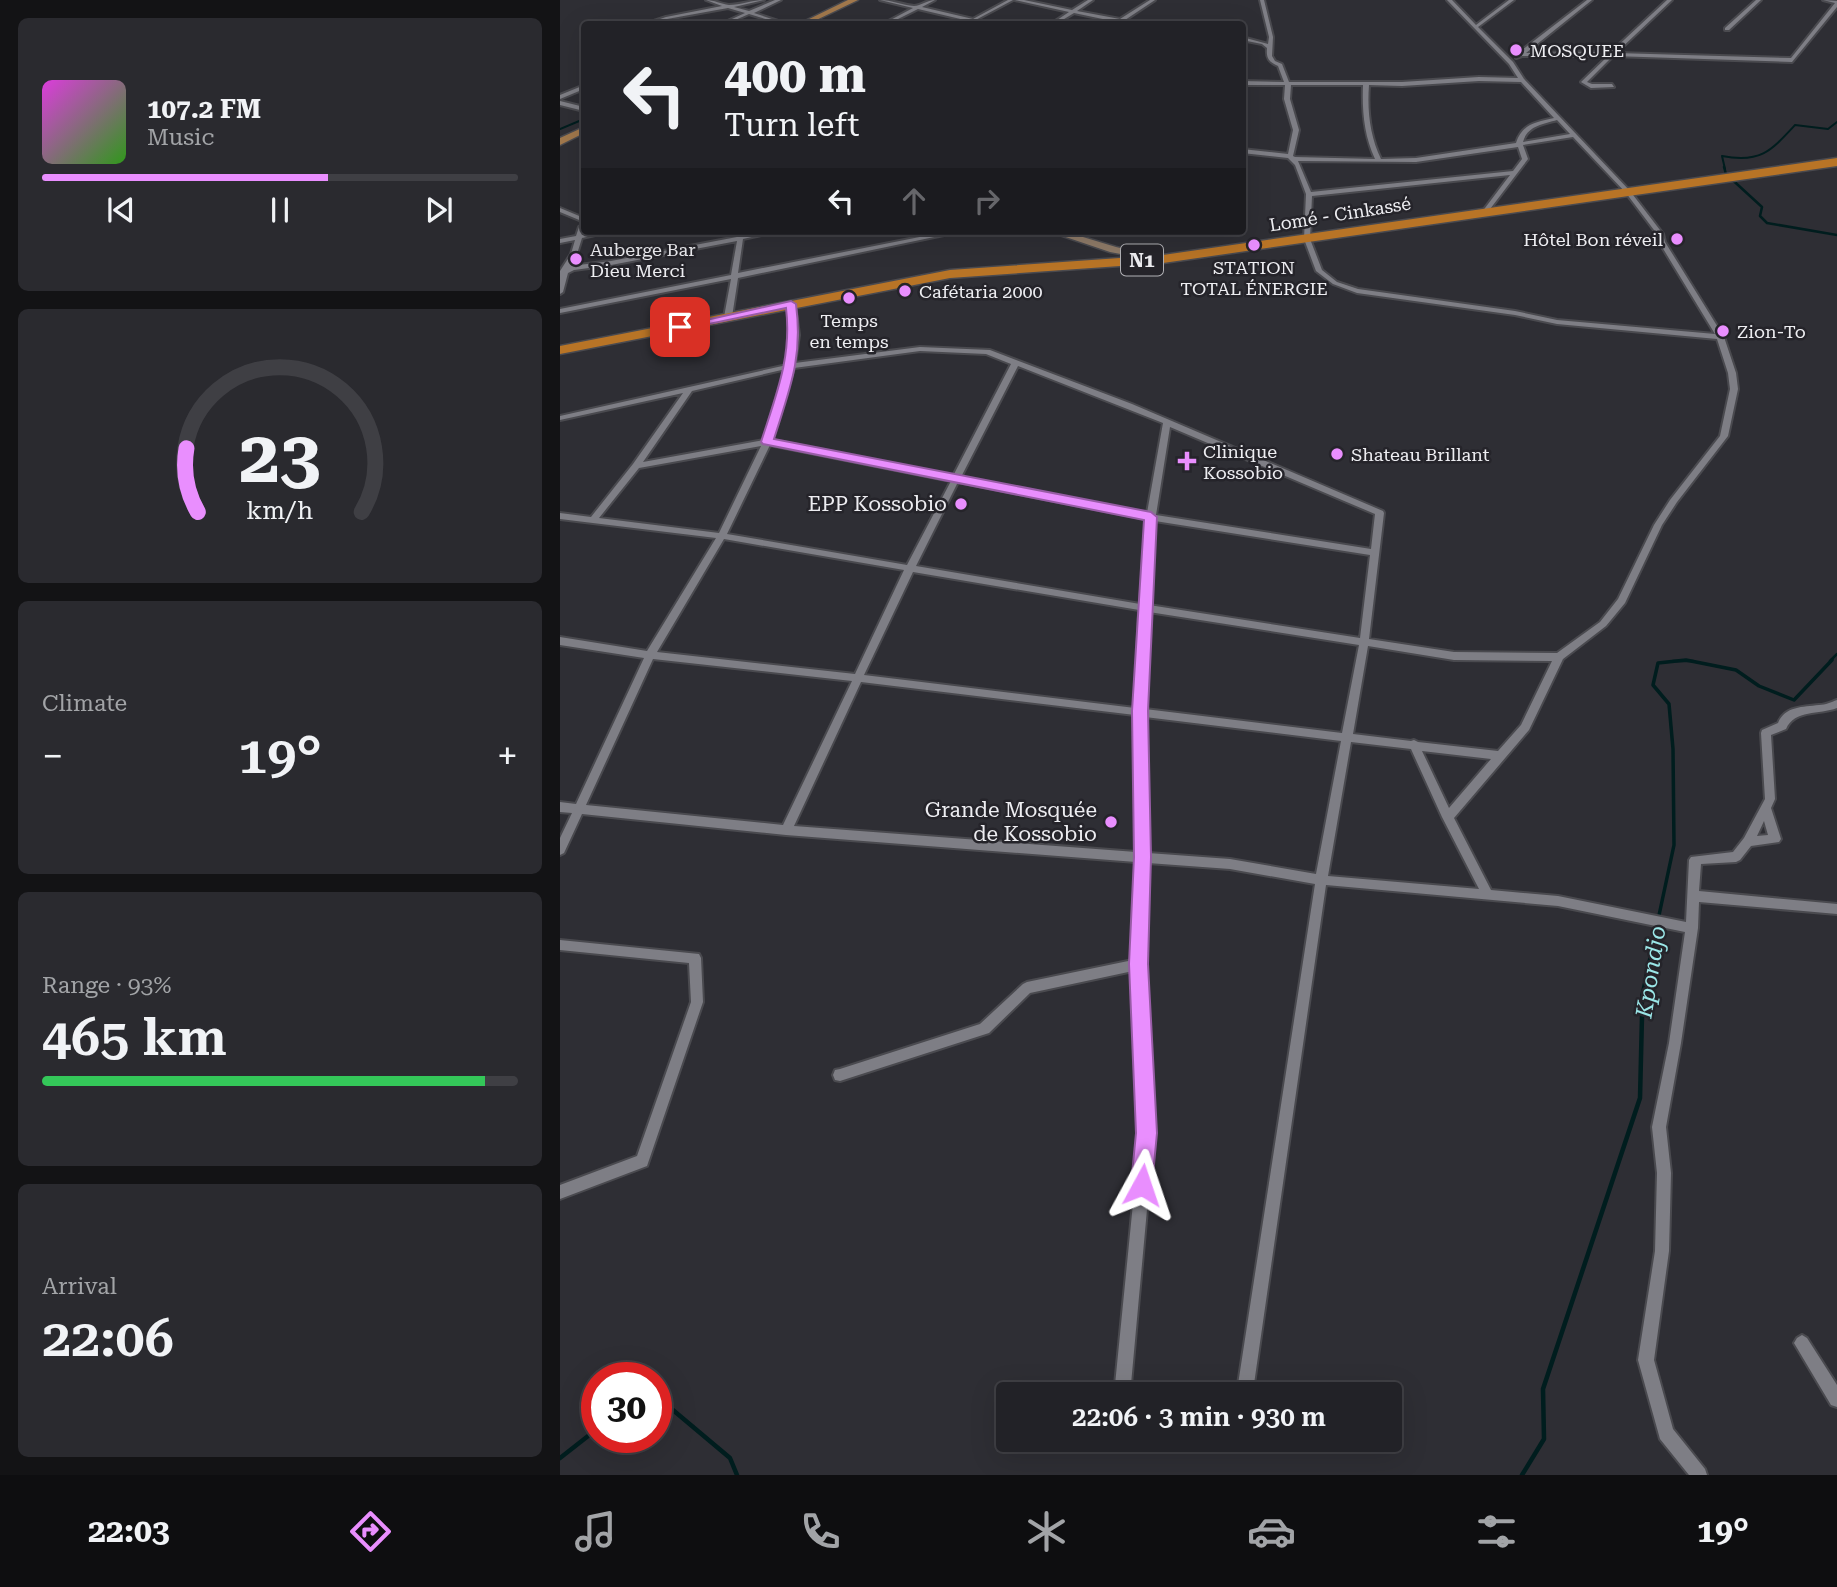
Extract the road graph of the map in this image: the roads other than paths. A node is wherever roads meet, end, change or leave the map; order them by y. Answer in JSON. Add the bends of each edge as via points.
{"nodes":[{"id":1,"x":708,"y":0,"type":"edge"},
{"id":2,"x":762,"y":0,"type":"edge"},
{"id":3,"x":779,"y":0,"type":"edge"},
{"id":4,"x":854,"y":0,"type":"edge"},
{"id":5,"x":882,"y":0,"type":"edge"},
{"id":6,"x":933,"y":0,"type":"edge"},
{"id":7,"x":1014,"y":0,"type":"edge"},
{"id":8,"x":1091,"y":0,"type":"edge"},
{"id":9,"x":1153,"y":0,"type":"edge"},
{"id":10,"x":1262,"y":0,"type":"edge"},
{"id":11,"x":1450,"y":0,"type":"edge"},
{"id":12,"x":1512,"y":0,"type":"edge"},
{"id":13,"x":1590,"y":0,"type":"edge"},
{"id":14,"x":1670,"y":0,"type":"edge"},
{"id":15,"x":1759,"y":0,"type":"edge"},
{"id":16,"x":1825,"y":0,"type":"edge"},
{"id":17,"x":1837,"y":3,"type":"edge"},
{"id":18,"x":726,"y":6,"type":"junction"},
{"id":19,"x":918,"y":8,"type":"junction"},
{"id":20,"x":1075,"y":12,"type":"junction"},
{"id":21,"x":748,"y":13,"type":"junction"},
{"id":22,"x":973,"y":20,"type":"joint"},
{"id":23,"x":1122,"y":20,"type":"junction"},
{"id":24,"x":661,"y":21,"type":"edge"},
{"id":25,"x":730,"y":21,"type":"edge"},
{"id":26,"x":775,"y":21,"type":"edge"},
{"id":27,"x":809,"y":21,"type":"edge"},
{"id":28,"x":892,"y":21,"type":"edge"},
{"id":29,"x":1058,"y":21,"type":"edge"},
{"id":30,"x":1126,"y":21,"type":"edge"},
{"id":31,"x":1478,"y":26,"type":"junction"},
{"id":32,"x":1727,"y":29,"type":"dead end"},
{"id":33,"x":1271,"y":35,"type":"junction"},
{"id":34,"x":1246,"y":39,"type":"edge"},
{"id":35,"x":1254,"y":40,"type":"junction"},
{"id":36,"x":1270,"y":48,"type":"junction"},
{"id":37,"x":1612,"y":54,"type":"junction"},
{"id":38,"x":1519,"y":55,"type":"junction"},
{"id":39,"x":1511,"y":63,"type":"junction"},
{"id":40,"x":1522,"y":80,"type":"junction"},
{"id":41,"x":1246,"y":83,"type":"edge"},
{"id":42,"x":1366,"y":83,"type":"junction"},
{"id":43,"x":1288,"y":85,"type":"junction"},
{"id":44,"x":1612,"y":86,"type":"dead end"},
{"id":45,"x":581,"y":88,"type":"edge"},
{"id":46,"x":560,"y":97,"type":"edge"},
{"id":47,"x":560,"y":103,"type":"edge"},
{"id":48,"x":581,"y":108,"type":"edge"},
{"id":49,"x":1559,"y":118,"type":"junction"},
{"id":50,"x":581,"y":132,"type":"edge"},
{"id":51,"x":1574,"y":135,"type":"junction"},
{"id":52,"x":560,"y":142,"type":"edge"},
{"id":53,"x":1518,"y":145,"type":"junction"},
{"id":54,"x":1246,"y":152,"type":"edge"},
{"id":55,"x":1291,"y":158,"type":"junction"},
{"id":56,"x":1379,"y":161,"type":"junction"},
{"id":57,"x":1837,"y":162,"type":"edge"},
{"id":58,"x":1513,"y":173,"type":"junction"},
{"id":59,"x":1628,"y":192,"type":"junction"},
{"id":60,"x":1309,"y":194,"type":"junction"},
{"id":61,"x":560,"y":210,"type":"edge"},
{"id":62,"x":1486,"y":212,"type":"junction"},
{"id":63,"x":581,"y":222,"type":"edge"},
{"id":64,"x":581,"y":226,"type":"edge"},
{"id":65,"x":581,"y":232,"type":"edge"},
{"id":66,"x":589,"y":235,"type":"edge"},
{"id":67,"x":736,"y":235,"type":"edge"},
{"id":68,"x":741,"y":235,"type":"edge"},
{"id":69,"x":940,"y":235,"type":"edge"},
{"id":70,"x":1081,"y":235,"type":"edge"},
{"id":71,"x":579,"y":237,"type":"junction"},
{"id":72,"x":1307,"y":239,"type":"junction"},
{"id":73,"x":560,"y":240,"type":"edge"},
{"id":74,"x":1163,"y":259,"type":"junction"},
{"id":75,"x":563,"y":272,"type":"edge"},
{"id":76,"x":735,"y":275,"type":"junction"},
{"id":77,"x":560,"y":292,"type":"edge"},
{"id":78,"x":791,"y":304,"type":"junction"},
{"id":79,"x":560,"y":311,"type":"edge"},
{"id":80,"x":728,"y":317,"type":"junction"},
{"id":81,"x":1720,"y":337,"type":"junction"},
{"id":82,"x":560,"y":350,"type":"edge"},
{"id":83,"x":1015,"y":364,"type":"junction"},
{"id":84,"x":791,"y":366,"type":"junction"},
{"id":85,"x":688,"y":391,"type":"junction"},
{"id":86,"x":560,"y":418,"type":"edge"},
{"id":87,"x":1167,"y":423,"type":"junction"},
{"id":88,"x":768,"y":442,"type":"junction"},
{"id":89,"x":636,"y":466,"type":"junction"},
{"id":90,"x":956,"y":480,"type":"junction"},
{"id":91,"x":560,"y":516,"type":"edge"},
{"id":92,"x":1151,"y":517,"type":"junction"},
{"id":93,"x":594,"y":519,"type":"junction"},
{"id":94,"x":722,"y":536,"type":"junction"},
{"id":95,"x":1375,"y":553,"type":"junction"},
{"id":96,"x":910,"y":568,"type":"junction"},
{"id":97,"x":1144,"y":608,"type":"junction"},
{"id":98,"x":560,"y":641,"type":"edge"},
{"id":99,"x":1364,"y":642,"type":"junction"},
{"id":100,"x":650,"y":655,"type":"junction"},
{"id":101,"x":1559,"y":657,"type":"junction"},
{"id":102,"x":860,"y":678,"type":"junction"},
{"id":103,"x":1837,"y":704,"type":"edge"},
{"id":104,"x":1140,"y":711,"type":"junction"},
{"id":105,"x":1346,"y":736,"type":"junction"},
{"id":106,"x":1414,"y":744,"type":"junction"},
{"id":107,"x":1501,"y":755,"type":"junction"},
{"id":108,"x":560,"y":807,"type":"edge"},
{"id":109,"x":580,"y":807,"type":"junction"},
{"id":110,"x":1766,"y":809,"type":"junction"},
{"id":111,"x":1448,"y":817,"type":"junction"},
{"id":112,"x":786,"y":830,"type":"junction"},
{"id":113,"x":1748,"y":841,"type":"junction"},
{"id":114,"x":560,"y":850,"type":"edge"},
{"id":115,"x":1142,"y":857,"type":"junction"},
{"id":116,"x":1321,"y":880,"type":"junction"},
{"id":117,"x":1488,"y":895,"type":"junction"},
{"id":118,"x":1693,"y":896,"type":"junction"},
{"id":119,"x":1837,"y":909,"type":"edge"},
{"id":120,"x":1687,"y":927,"type":"junction"},
{"id":121,"x":560,"y":945,"type":"edge"},
{"id":122,"x":1139,"y":964,"type":"junction"},
{"id":123,"x":840,"y":1074,"type":"dead end"},
{"id":124,"x":560,"y":1192,"type":"edge"},
{"id":125,"x":1802,"y":1343,"type":"dead end"},
{"id":126,"x":1123,"y":1382,"type":"edge"},
{"id":127,"x":1246,"y":1382,"type":"edge"},
{"id":128,"x":1837,"y":1399,"type":"edge"},
{"id":129,"x":1699,"y":1475,"type":"edge"}],
"edges":[{"from":1,"to":18,"type":"street"},
{"from":2,"to":18,"type":"street"},
{"from":3,"to":21,"type":"street"},
{"from":4,"to":27,"type":"main road"},
{"from":5,"to":19,"type":"street"},
{"from":6,"to":19,"type":"street"},
{"from":7,"to":20,"type":"street"},
{"from":7,"to":22,"type":"street"},
{"from":8,"to":20,"type":"street"},
{"from":9,"to":23,"type":"street"},
{"from":10,"to":33,"type":"street"},
{"from":11,"to":31,"type":"street"},
{"from":12,"to":31,"type":"street"},
{"from":13,"to":38,"type":"street"},
{"from":14,"to":37,"type":"street"},
{"from":15,"to":32,"type":"street"},
{"from":16,"to":17,"type":"street"},
{"from":17,"to":37,"type":"street","via":[[1792,60]]},
{"from":18,"to":21,"type":"street"},
{"from":18,"to":24,"type":"street"},
{"from":19,"to":22,"type":"street"},
{"from":19,"to":28,"type":"street"},
{"from":20,"to":23,"type":"street"},
{"from":20,"to":29,"type":"street"},
{"from":21,"to":25,"type":"street"},
{"from":21,"to":26,"type":"street"},
{"from":23,"to":30,"type":"street"},
{"from":31,"to":39,"type":"street"},
{"from":33,"to":35,"type":"street"},
{"from":33,"to":36,"type":"street"},
{"from":34,"to":35,"type":"street"},
{"from":35,"to":36,"type":"street"},
{"from":36,"to":43,"type":"street","via":[[1269,56],[1280,65]]},
{"from":37,"to":38,"type":"street"},
{"from":37,"to":44,"type":"street","via":[[1584,82]]},
{"from":38,"to":39,"type":"street"},
{"from":39,"to":40,"type":"street"},
{"from":40,"to":42,"type":"street"},
{"from":40,"to":49,"type":"street"},
{"from":41,"to":43,"type":"street"},
{"from":42,"to":43,"type":"street"},
{"from":42,"to":56,"type":"street","via":[[1364,107],[1370,144]]},
{"from":43,"to":55,"type":"street","via":[[1296,130]]},
{"from":45,"to":46,"type":"street"},
{"from":47,"to":48,"type":"street"},
{"from":49,"to":51,"type":"street"},
{"from":49,"to":53,"type":"street","via":[[1531,126]]},
{"from":50,"to":52,"type":"main road"},
{"from":51,"to":53,"type":"street"},
{"from":51,"to":59,"type":"street"},
{"from":53,"to":56,"type":"street"},
{"from":53,"to":58,"type":"street","via":[[1525,159]]},
{"from":54,"to":55,"type":"street"},
{"from":55,"to":56,"type":"street"},
{"from":55,"to":60,"type":"street","via":[[1298,164]]},
{"from":57,"to":59,"type":"highway","name":"Lomé - Cinkassé","number":"N1"},
{"from":58,"to":60,"type":"street"},
{"from":58,"to":62,"type":"street"},
{"from":59,"to":62,"type":"highway","name":"Lomé - Cinkassé","number":"N1"},
{"from":59,"to":81,"type":"street","via":[[1660,234]]},
{"from":60,"to":72,"type":"street"},
{"from":61,"to":63,"type":"street"},
{"from":62,"to":72,"type":"highway","name":"Lomé - Cinkassé","number":"N1"},
{"from":64,"to":73,"type":"street"},
{"from":65,"to":71,"type":"street"},
{"from":66,"to":71,"type":"street"},
{"from":67,"to":75,"type":"street"},
{"from":68,"to":76,"type":"street"},
{"from":69,"to":76,"type":"street"},
{"from":70,"to":74,"type":"street","via":[[1133,254]]},
{"from":71,"to":73,"type":"street"},
{"from":71,"to":75,"type":"street"},
{"from":72,"to":74,"type":"highway","name":"Lomé - Cinkassé","number":"N1"},
{"from":72,"to":81,"type":"street","via":[[1319,271],[1357,291],[1557,321]]},
{"from":74,"to":78,"type":"highway","name":"Lomé - Cinkassé","number":"N1","via":[[968,271]]},
{"from":75,"to":77,"type":"street"},
{"from":76,"to":79,"type":"street"},
{"from":76,"to":80,"type":"street"},
{"from":78,"to":80,"type":"highway","name":"Lomé - Cinkassé","number":"N1"},
{"from":78,"to":84,"type":"street","via":[[795,335]]},
{"from":80,"to":82,"type":"highway","name":"Lomé - Cinkassé","number":"N1"},
{"from":81,"to":101,"type":"street","via":[[1734,389],[1724,436],[1674,500],[1622,601],[1602,624]]},
{"from":83,"to":84,"type":"street","via":[[987,352],[919,349]]},
{"from":83,"to":87,"type":"street"},
{"from":83,"to":90,"type":"street"},
{"from":84,"to":85,"type":"street"},
{"from":84,"to":88,"type":"street"},
{"from":85,"to":86,"type":"street"},
{"from":85,"to":89,"type":"street"},
{"from":87,"to":92,"type":"street"},
{"from":87,"to":95,"type":"street","via":[[1380,513]]},
{"from":88,"to":89,"type":"street"},
{"from":88,"to":90,"type":"street"},
{"from":88,"to":94,"type":"street"},
{"from":89,"to":93,"type":"street"},
{"from":90,"to":92,"type":"street"},
{"from":90,"to":96,"type":"street"},
{"from":91,"to":93,"type":"street"},
{"from":92,"to":95,"type":"street"},
{"from":92,"to":97,"type":"street"},
{"from":93,"to":94,"type":"street"},
{"from":94,"to":96,"type":"street"},
{"from":94,"to":100,"type":"street"},
{"from":95,"to":99,"type":"street"},
{"from":96,"to":97,"type":"street"},
{"from":96,"to":102,"type":"street"},
{"from":97,"to":99,"type":"street"},
{"from":97,"to":104,"type":"street"},
{"from":98,"to":100,"type":"street"},
{"from":99,"to":101,"type":"street","via":[[1454,656]]},
{"from":99,"to":105,"type":"street"},
{"from":100,"to":102,"type":"street"},
{"from":100,"to":109,"type":"street"},
{"from":101,"to":107,"type":"street","via":[[1525,727]]},
{"from":102,"to":104,"type":"street"},
{"from":102,"to":112,"type":"street"},
{"from":103,"to":110,"type":"street","via":[[1800,710],[1766,733],[1770,799]]},
{"from":104,"to":105,"type":"street"},
{"from":104,"to":115,"type":"street"},
{"from":105,"to":106,"type":"street"},
{"from":105,"to":116,"type":"street"},
{"from":106,"to":107,"type":"street"},
{"from":106,"to":111,"type":"street"},
{"from":107,"to":111,"type":"street"},
{"from":108,"to":109,"type":"street"},
{"from":109,"to":112,"type":"street"},
{"from":109,"to":114,"type":"street"},
{"from":110,"to":113,"type":"street"},
{"from":110,"to":113,"type":"street","via":[[1775,839]]},
{"from":111,"to":117,"type":"street"},
{"from":112,"to":115,"type":"street"},
{"from":113,"to":118,"type":"street","via":[[1736,857],[1695,860]]},
{"from":115,"to":116,"type":"street","via":[[1230,864]]},
{"from":115,"to":122,"type":"street"},
{"from":116,"to":117,"type":"street"},
{"from":116,"to":127,"type":"street"},
{"from":117,"to":120,"type":"street","via":[[1558,901]]},
{"from":118,"to":119,"type":"street"},
{"from":118,"to":120,"type":"street"},
{"from":120,"to":129,"type":"street","via":[[1675,1043],[1659,1127],[1664,1173],[1662,1251],[1646,1360],[1666,1433]]},
{"from":121,"to":124,"type":"street","via":[[695,957],[697,1002],[642,1161]]},
{"from":122,"to":123,"type":"street","via":[[1027,988],[985,1029]]},
{"from":122,"to":126,"type":"street","via":[[1147,1133]]},
{"from":125,"to":128,"type":"street"}]}
